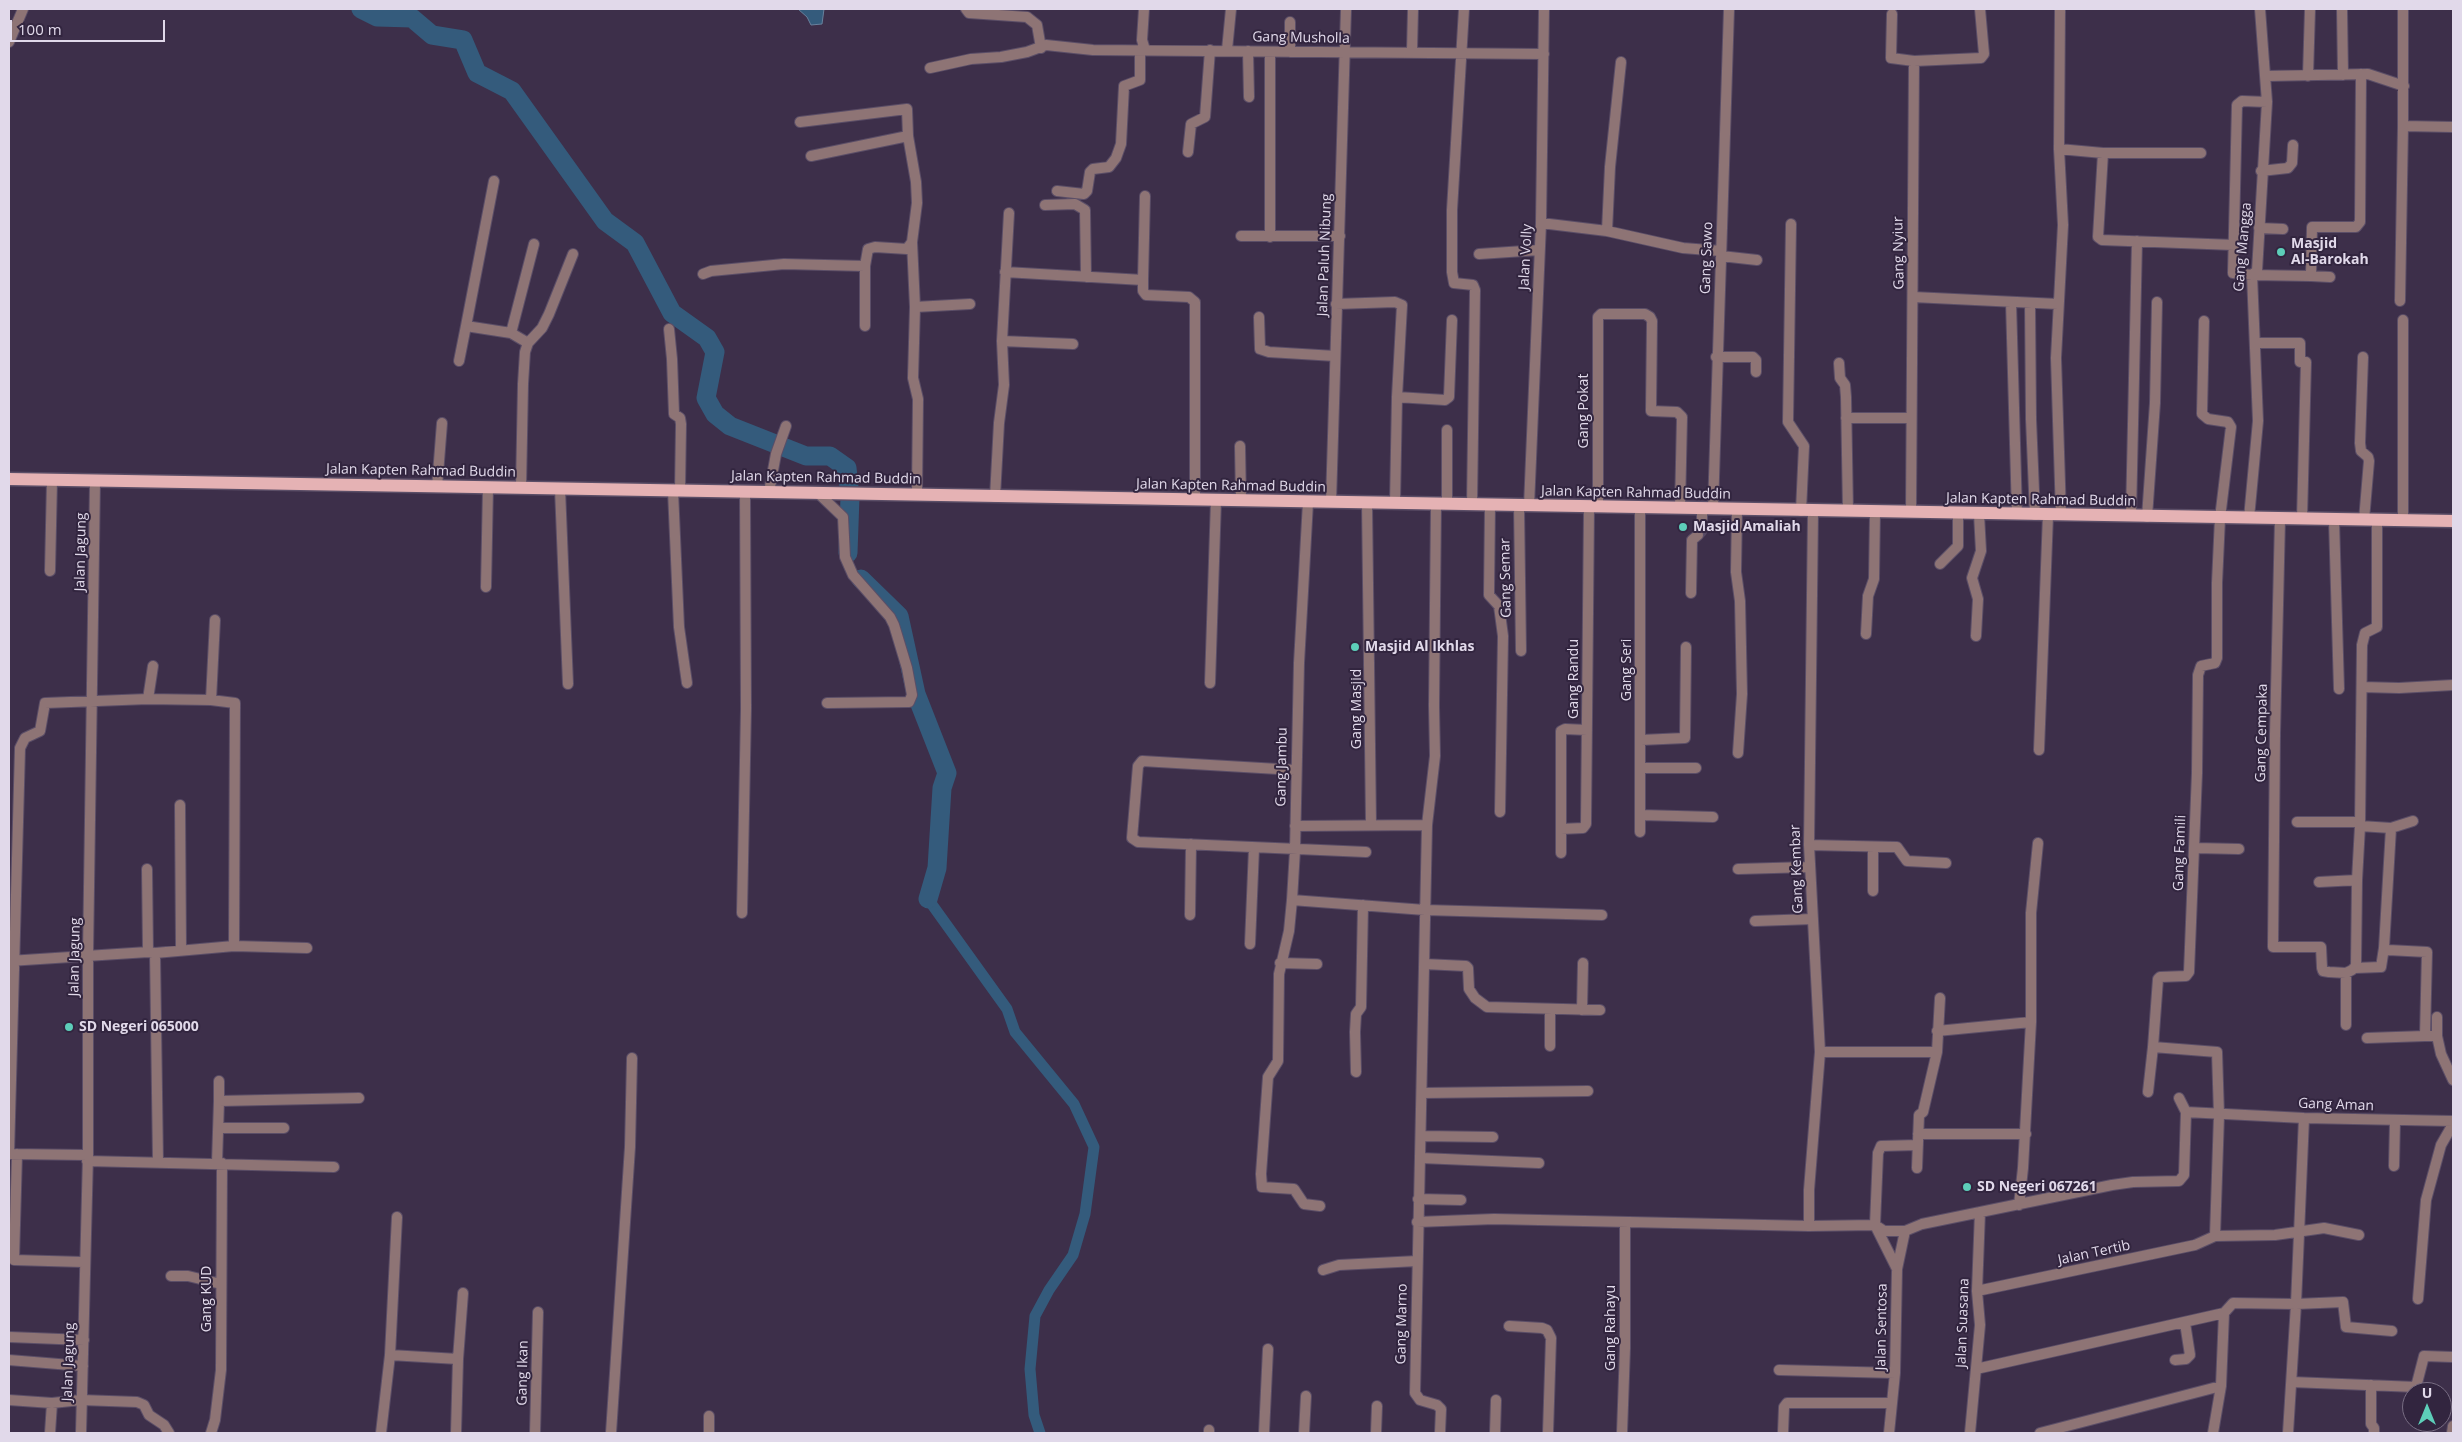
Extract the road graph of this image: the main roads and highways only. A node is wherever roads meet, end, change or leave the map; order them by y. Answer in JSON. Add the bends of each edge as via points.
{"nodes":[{"id":1,"x":9,"y":480,"type":"edge"},
{"id":2,"x":2453,"y":521,"type":"edge"}],
"edges":[{"from":1,"to":2,"type":"main road","name":"Jalan Kapten Rahmad Buddin","via":[[1680,508],[1706,512],[1737,509]]}]}
